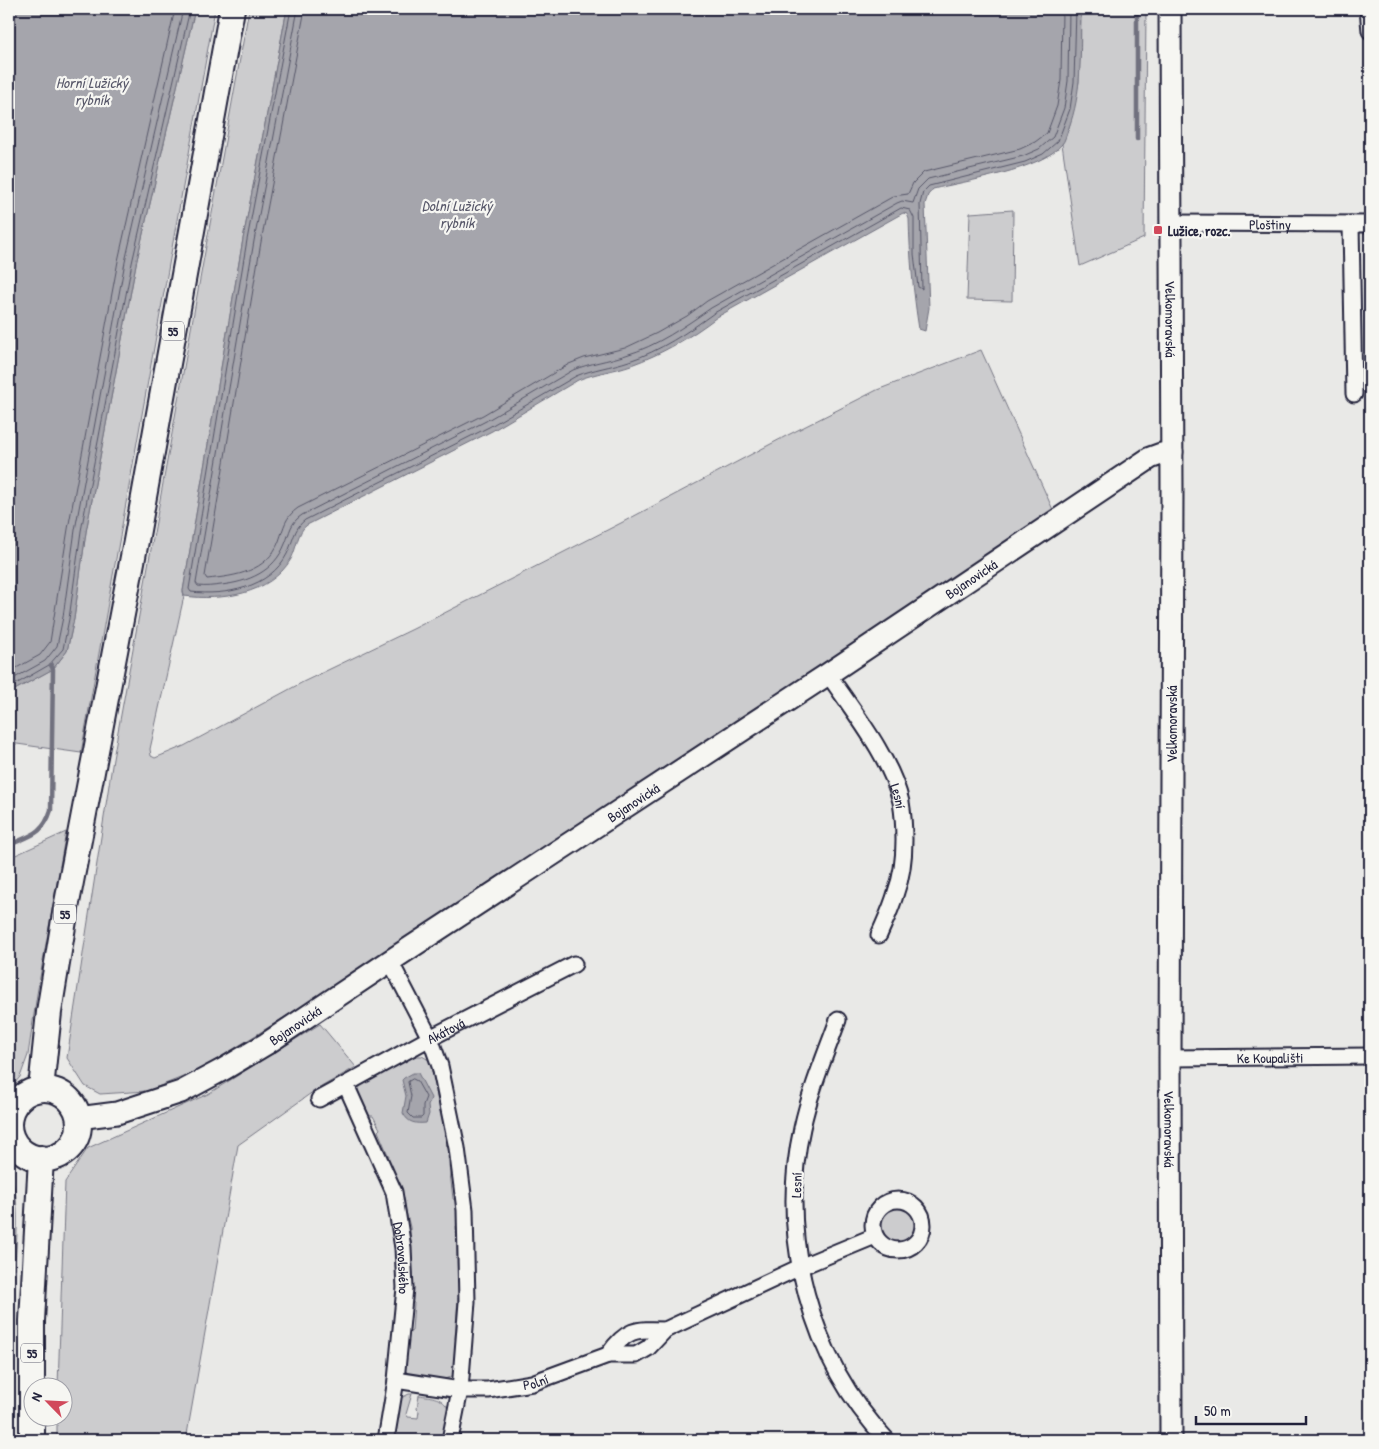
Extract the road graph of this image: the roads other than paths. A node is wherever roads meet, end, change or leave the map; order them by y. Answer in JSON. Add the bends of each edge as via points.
{"nodes":[{"id":1,"x":232,"y":9,"type":"edge"},
{"id":2,"x":1170,"y":9,"type":"edge"},
{"id":3,"x":1368,"y":9,"type":"edge"},
{"id":4,"x":1370,"y":31,"type":"edge"},
{"id":5,"x":1170,"y":223,"type":"junction"},
{"id":6,"x":1351,"y":224,"type":"junction"},
{"id":7,"x":1370,"y":224,"type":"edge"},
{"id":8,"x":1354,"y":394,"type":"dead end"},
{"id":9,"x":1172,"y":452,"type":"junction"},
{"id":10,"x":828,"y":674,"type":"junction"},
{"id":11,"x":879,"y":935,"type":"dead end"},
{"id":12,"x":390,"y":961,"type":"junction"},
{"id":13,"x":574,"y":964,"type":"dead end"},
{"id":14,"x":838,"y":1020,"type":"dead end"},
{"id":15,"x":430,"y":1038,"type":"junction"},
{"id":16,"x":1370,"y":1056,"type":"edge"},
{"id":17,"x":1170,"y":1058,"type":"junction"},
{"id":18,"x":346,"y":1085,"type":"junction"},
{"id":19,"x":41,"y":1089,"type":"junction"},
{"id":20,"x":319,"y":1100,"type":"dead end"},
{"id":21,"x":78,"y":1118,"type":"junction"},
{"id":22,"x":9,"y":1129,"type":"edge"},
{"id":23,"x":41,"y":1158,"type":"junction"},
{"id":24,"x":875,"y":1236,"type":"dead end"},
{"id":25,"x":800,"y":1267,"type":"junction"},
{"id":26,"x":665,"y":1330,"type":"junction"},
{"id":27,"x":608,"y":1355,"type":"junction"},
{"id":28,"x":396,"y":1380,"type":"junction"},
{"id":29,"x":460,"y":1390,"type":"junction"},
{"id":30,"x":32,"y":1440,"type":"edge"},
{"id":31,"x":386,"y":1440,"type":"edge"},
{"id":32,"x":450,"y":1440,"type":"edge"},
{"id":33,"x":887,"y":1440,"type":"edge"},
{"id":34,"x":1171,"y":1440,"type":"edge"}],
"edges":[{"from":1,"to":19,"type":"main road","number":"55","via":[[66,908],[49,1012]]},
{"from":2,"to":5,"type":"street","name":"Velkomoravská"},
{"from":3,"to":4,"type":"street"},
{"from":5,"to":6,"type":"street","name":"Ploštiny"},
{"from":5,"to":9,"type":"street","name":"Velkomoravská"},
{"from":6,"to":7,"type":"street","name":"Ploštiny"},
{"from":6,"to":8,"type":"street"},
{"from":9,"to":10,"type":"street","name":"Bojanovická","via":[[1150,458]]},
{"from":9,"to":17,"type":"street","name":"Velkomoravská"},
{"from":10,"to":11,"type":"street","name":"Lesní","via":[[878,750],[894,780],[900,801],[904,824],[901,871],[897,892]]},
{"from":10,"to":12,"type":"street","name":"Bojanovická"},
{"from":12,"to":15,"type":"street"},
{"from":12,"to":21,"type":"street","name":"Bojanovická","via":[[266,1044],[196,1084],[117,1113]]},
{"from":13,"to":15,"type":"street","name":"Akátová"},
{"from":14,"to":25,"type":"street","name":"Lesní","via":[[813,1087],[802,1129],[796,1175],[795,1224]]},
{"from":15,"to":18,"type":"street","name":"Akátová"},
{"from":15,"to":29,"type":"street","via":[[440,1066],[458,1148],[465,1210],[467,1302]]},
{"from":16,"to":17,"type":"street","name":"Ke Koupališti"},
{"from":17,"to":34,"type":"street","name":"Velkomoravská"},
{"from":18,"to":20,"type":"street","name":"Akátová"},
{"from":18,"to":28,"type":"street","name":"Dobrovolského","via":[[394,1192],[403,1248],[405,1288]]},
{"from":19,"to":21,"type":"main road","via":[[64,1095],[73,1104]]},
{"from":19,"to":22,"type":"main road","via":[[20,1099],[13,1108]]},
{"from":21,"to":23,"type":"main road","via":[[76,1138],[69,1148],[60,1156]]},
{"from":22,"to":23,"type":"main road","via":[[19,1148]]},
{"from":23,"to":30,"type":"main road","number":"55","via":[[33,1312]]},
{"from":24,"to":25,"type":"street"},
{"from":25,"to":26,"type":"street","name":"Polní"},
{"from":25,"to":33,"type":"street","name":"Lesní","via":[[821,1339],[846,1388]]},
{"from":26,"to":27,"type":"street","name":"Polní","via":[[648,1348],[636,1355]]},
{"from":26,"to":27,"type":"street","name":"Polní","via":[[642,1329],[628,1333]]},
{"from":27,"to":29,"type":"street","name":"Polní","via":[[532,1384]]},
{"from":28,"to":29,"type":"street","name":"Polní"},
{"from":28,"to":31,"type":"street","name":"Dobrovolského"},
{"from":29,"to":32,"type":"street"}]}
